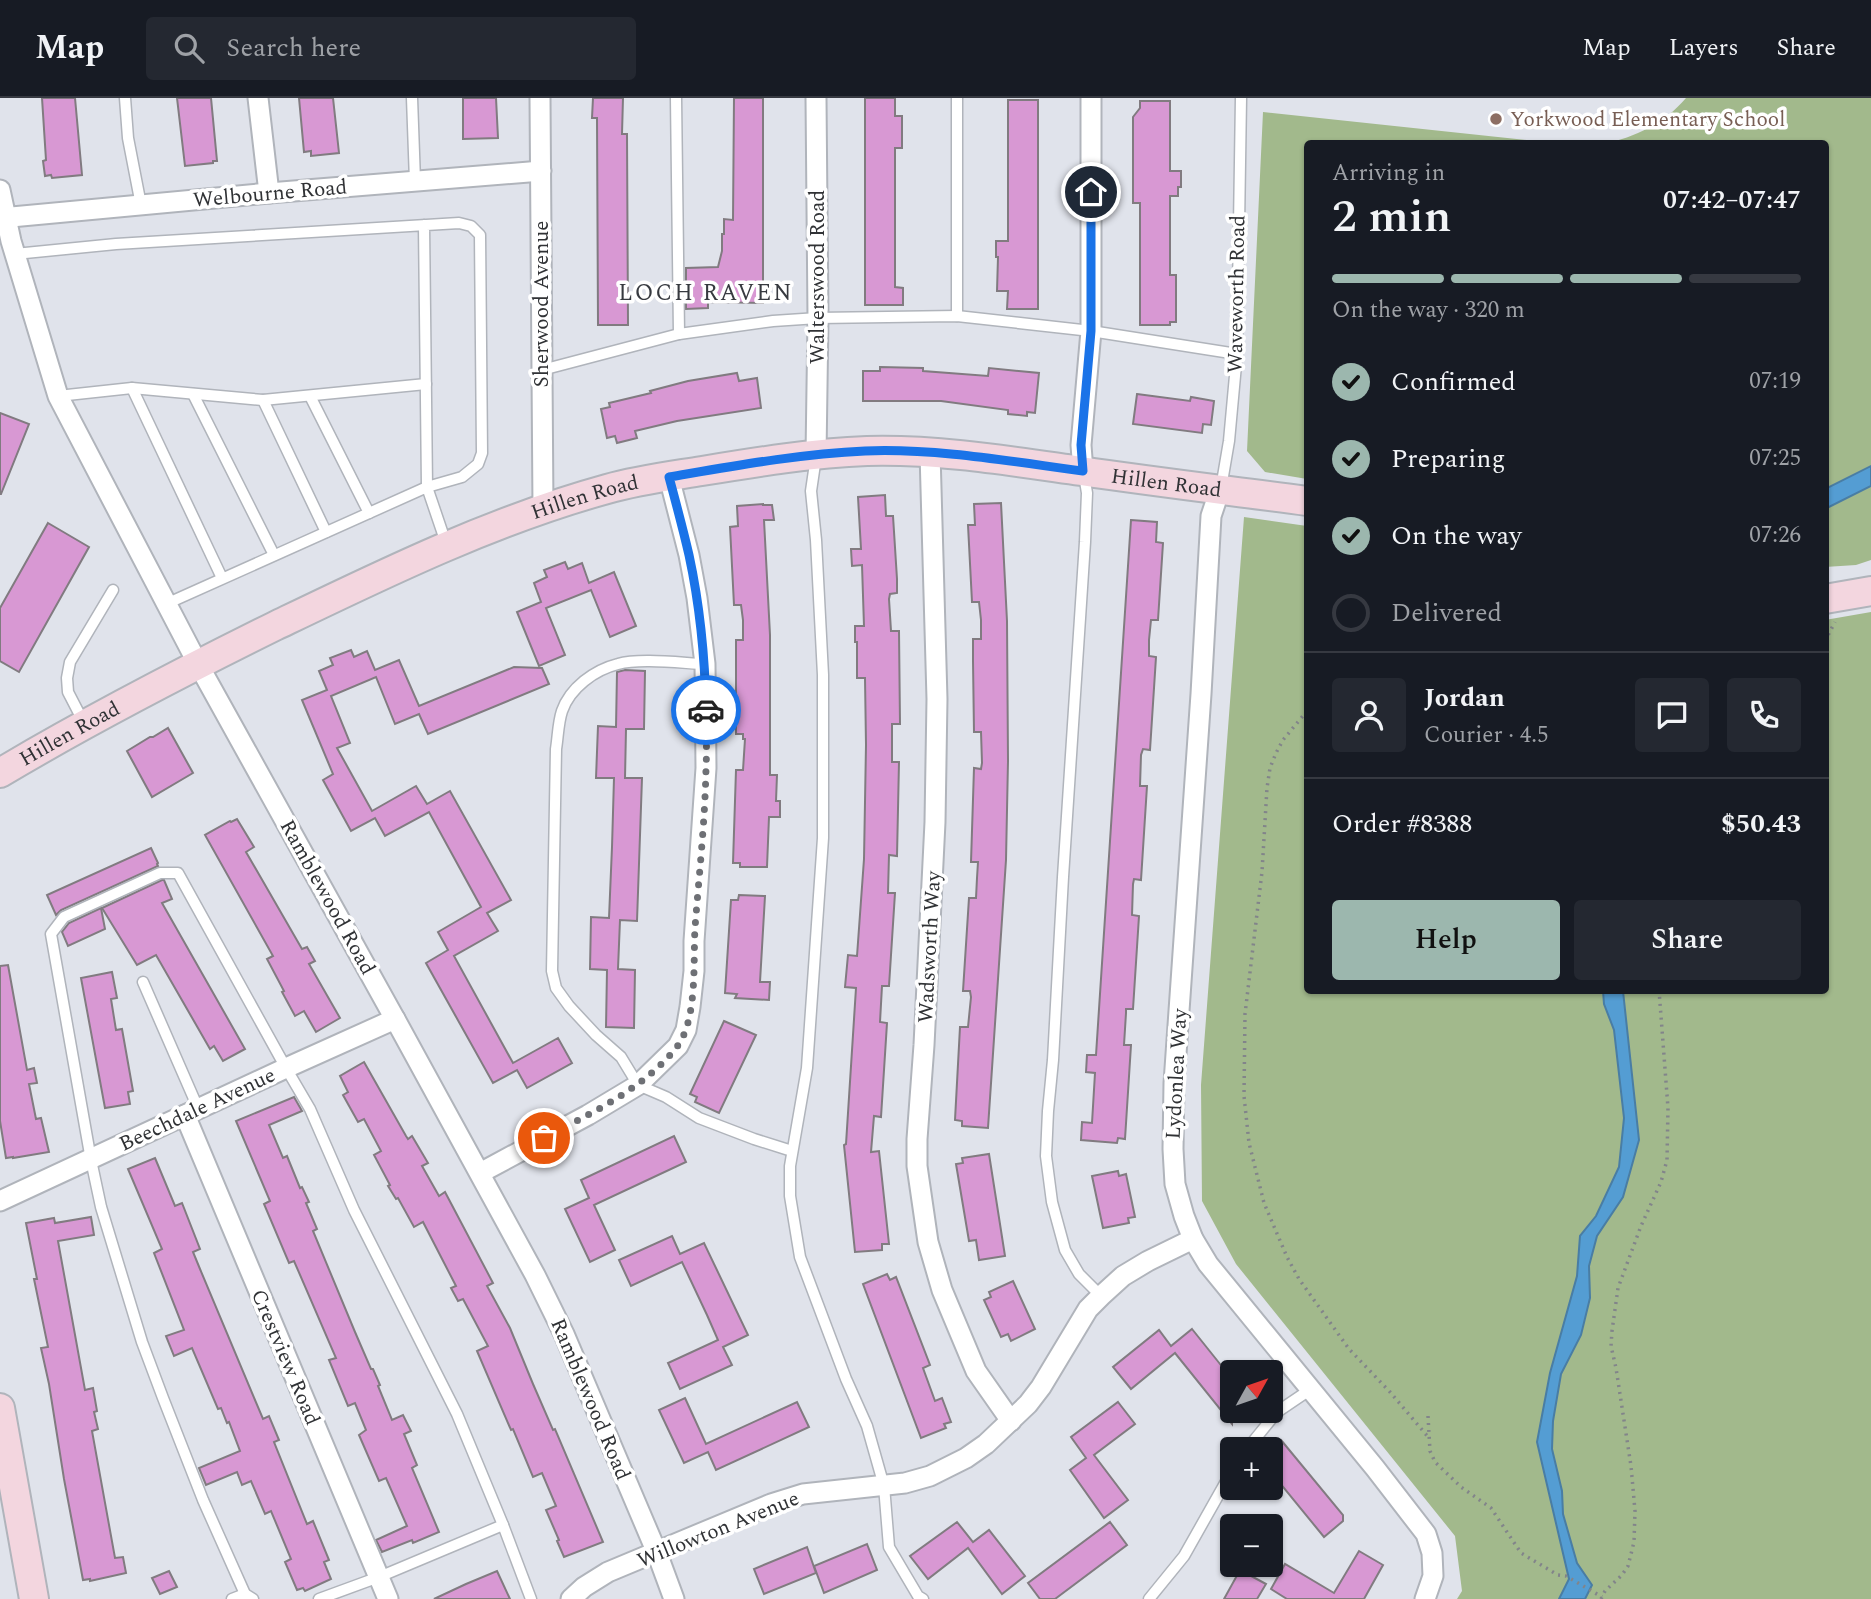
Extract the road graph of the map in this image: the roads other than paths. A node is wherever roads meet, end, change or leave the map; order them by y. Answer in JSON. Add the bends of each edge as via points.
{"nodes":[{"id":1,"x":125,"y":98,"type":"edge"},
{"id":2,"x":258,"y":98,"type":"edge"},
{"id":3,"x":412,"y":98,"type":"edge"},
{"id":4,"x":540,"y":98,"type":"edge"},
{"id":5,"x":676,"y":98,"type":"edge"},
{"id":6,"x":816,"y":98,"type":"edge"},
{"id":7,"x":957,"y":98,"type":"edge"},
{"id":8,"x":1091,"y":98,"type":"edge"},
{"id":9,"x":1241,"y":98,"type":"edge"},
{"id":10,"x":541,"y":172,"type":"junction"},
{"id":11,"x":415,"y":181,"type":"junction"},
{"id":12,"x":0,"y":190,"type":"edge"},
{"id":13,"x":270,"y":193,"type":"junction"},
{"id":14,"x":141,"y":205,"type":"junction"},
{"id":15,"x":3,"y":218,"type":"edge"},
{"id":16,"x":424,"y":225,"type":"junction"},
{"id":17,"x":15,"y":254,"type":"junction"},
{"id":18,"x":957,"y":316,"type":"junction"},
{"id":19,"x":818,"y":318,"type":"junction"},
{"id":20,"x":1091,"y":331,"type":"junction"},
{"id":21,"x":679,"y":334,"type":"junction"},
{"id":22,"x":1237,"y":354,"type":"junction"},
{"id":23,"x":542,"y":370,"type":"junction"},
{"id":24,"x":426,"y":384,"type":"junction"},
{"id":25,"x":132,"y":388,"type":"junction"},
{"id":26,"x":192,"y":394,"type":"junction"},
{"id":27,"x":58,"y":396,"type":"junction"},
{"id":28,"x":310,"y":396,"type":"junction"},
{"id":29,"x":263,"y":400,"type":"junction"},
{"id":30,"x":930,"y":453,"type":"junction"},
{"id":31,"x":816,"y":455,"type":"junction"},
{"id":32,"x":1083,"y":471,"type":"junction"},
{"id":33,"x":669,"y":477,"type":"junction"},
{"id":34,"x":427,"y":487,"type":"junction"},
{"id":35,"x":1220,"y":489,"type":"junction"},
{"id":36,"x":1304,"y":501,"type":"edge"},
{"id":37,"x":543,"y":509,"type":"junction"},
{"id":38,"x":369,"y":513,"type":"junction"},
{"id":39,"x":326,"y":532,"type":"junction"},
{"id":40,"x":447,"y":546,"type":"junction"},
{"id":41,"x":274,"y":555,"type":"junction"},
{"id":42,"x":222,"y":579,"type":"junction"},
{"id":43,"x":113,"y":590,"type":"dead end"},
{"id":44,"x":1871,"y":591,"type":"edge"},
{"id":45,"x":1829,"y":597,"type":"edge"},
{"id":46,"x":166,"y":604,"type":"junction"},
{"id":47,"x":198,"y":664,"type":"junction"},
{"id":48,"x":705,"y":664,"type":"junction"},
{"id":49,"x":84,"y":724,"type":"junction"},
{"id":50,"x":0,"y":773,"type":"edge"},
{"id":51,"x":144,"y":982,"type":"dead end"},
{"id":52,"x":396,"y":1019,"type":"junction"},
{"id":53,"x":286,"y":1068,"type":"junction"},
{"id":54,"x":638,"y":1085,"type":"junction"},
{"id":55,"x":191,"y":1112,"type":"junction"},
{"id":56,"x":792,"y":1151,"type":"junction"},
{"id":57,"x":91,"y":1160,"type":"junction"},
{"id":58,"x":480,"y":1173,"type":"junction"},
{"id":59,"x":0,"y":1201,"type":"edge"},
{"id":60,"x":1194,"y":1239,"type":"junction"},
{"id":61,"x":1101,"y":1296,"type":"junction"},
{"id":62,"x":1311,"y":1389,"type":"junction"},
{"id":63,"x":0,"y":1408,"type":"edge"},
{"id":64,"x":1011,"y":1421,"type":"junction"},
{"id":65,"x":1257,"y":1437,"type":"edge"},
{"id":66,"x":884,"y":1486,"type":"junction"},
{"id":67,"x":1220,"y":1492,"type":"edge"},
{"id":68,"x":503,"y":1525,"type":"junction"},
{"id":69,"x":657,"y":1553,"type":"junction"},
{"id":70,"x":379,"y":1577,"type":"junction"},
{"id":71,"x":249,"y":1596,"type":"edge"},
{"id":72,"x":34,"y":1599,"type":"edge"},
{"id":73,"x":232,"y":1599,"type":"edge"},
{"id":74,"x":319,"y":1599,"type":"edge"},
{"id":75,"x":388,"y":1599,"type":"edge"},
{"id":76,"x":531,"y":1599,"type":"edge"},
{"id":77,"x":571,"y":1599,"type":"edge"},
{"id":78,"x":674,"y":1599,"type":"edge"},
{"id":79,"x":923,"y":1599,"type":"edge"},
{"id":80,"x":1149,"y":1599,"type":"edge"},
{"id":81,"x":1425,"y":1599,"type":"edge"}],
"edges":[{"from":1,"to":14,"type":"lane"},
{"from":2,"to":13,"type":"street"},
{"from":3,"to":11,"type":"lane"},
{"from":4,"to":10,"type":"street","name":"Sherwood Avenue"},
{"from":5,"to":21,"type":"lane"},
{"from":6,"to":19,"type":"street","name":"Walterswood Road"},
{"from":7,"to":18,"type":"lane"},
{"from":8,"to":20,"type":"street"},
{"from":9,"to":22,"type":"lane","name":"Waveworth Road"},
{"from":10,"to":11,"type":"street","name":"Welbourne Road"},
{"from":10,"to":23,"type":"street","name":"Sherwood Avenue"},
{"from":11,"to":13,"type":"street","name":"Welbourne Road"},
{"from":12,"to":15,"type":"street","name":"Ramblewood Road"},
{"from":13,"to":14,"type":"street","name":"Welbourne Road"},
{"from":14,"to":15,"type":"street","name":"Welbourne Road"},
{"from":15,"to":17,"type":"street","name":"Ramblewood Road"},
{"from":16,"to":17,"type":"lane"},
{"from":16,"to":24,"type":"lane"},
{"from":16,"to":34,"type":"lane","via":[[459,223],[480,235],[482,453],[478,464],[462,477]]},
{"from":17,"to":27,"type":"street","name":"Ramblewood Road"},
{"from":18,"to":19,"type":"lane"},
{"from":18,"to":20,"type":"lane"},
{"from":19,"to":21,"type":"lane"},
{"from":19,"to":31,"type":"street","name":"Walterswood Road"},
{"from":20,"to":22,"type":"lane"},
{"from":20,"to":32,"type":"street"},
{"from":21,"to":23,"type":"lane"},
{"from":22,"to":35,"type":"lane","name":"Waveworth Road"},
{"from":23,"to":37,"type":"street","name":"Sherwood Avenue"},
{"from":24,"to":28,"type":"lane"},
{"from":24,"to":34,"type":"lane"},
{"from":25,"to":26,"type":"lane"},
{"from":25,"to":27,"type":"lane"},
{"from":25,"to":42,"type":"lane"},
{"from":26,"to":29,"type":"lane"},
{"from":26,"to":41,"type":"lane"},
{"from":27,"to":46,"type":"street","name":"Ramblewood Road"},
{"from":28,"to":29,"type":"lane"},
{"from":28,"to":38,"type":"lane"},
{"from":29,"to":39,"type":"lane"},
{"from":30,"to":31,"type":"street","name":"Hillen Road"},
{"from":30,"to":32,"type":"street","name":"Hillen Road"},
{"from":30,"to":64,"type":"street","name":"Wadsworth Way","via":[[937,686],[935,822],[917,1166],[928,1242],[942,1290],[976,1371]]},
{"from":31,"to":33,"type":"street","name":"Hillen Road"},
{"from":31,"to":56,"type":"lane","via":[[811,491],[823,675],[823,838],[807,1068]]},
{"from":32,"to":35,"type":"street","name":"Hillen Road"},
{"from":32,"to":61,"type":"lane","via":[[1085,542],[1045,1156],[1065,1250],[1079,1274]]},
{"from":33,"to":37,"type":"street","name":"Hillen Road","via":[[610,488]]},
{"from":33,"to":48,"type":"street","via":[[689,555]]},
{"from":34,"to":38,"type":"lane"},
{"from":34,"to":40,"type":"lane"},
{"from":35,"to":36,"type":"street","name":"Hillen Road"},
{"from":35,"to":60,"type":"street","name":"Lydonlea Way","via":[[1211,516],[1174,1083],[1175,1184]]},
{"from":37,"to":40,"type":"street","name":"Hillen Road"},
{"from":38,"to":39,"type":"lane"},
{"from":39,"to":41,"type":"lane"},
{"from":40,"to":47,"type":"street","name":"Hillen Road"},
{"from":41,"to":42,"type":"lane"},
{"from":42,"to":46,"type":"lane"},
{"from":43,"to":49,"type":"lane","via":[[70,662],[68,692]]},
{"from":44,"to":45,"type":"street"},
{"from":46,"to":47,"type":"street","name":"Ramblewood Road"},
{"from":47,"to":49,"type":"street","name":"Hillen Road"},
{"from":47,"to":52,"type":"street","name":"Ramblewood Road"},
{"from":48,"to":54,"type":"street","via":[[706,768],[690,1007],[678,1046]]},
{"from":48,"to":54,"type":"lane","via":[[618,663],[582,682],[561,713],[556,749],[552,971],[556,988],[569,1006],[621,1057]]},
{"from":49,"to":50,"type":"street","name":"Hillen Road"},
{"from":51,"to":55,"type":"lane"},
{"from":52,"to":53,"type":"street","name":"Beechdale Avenue"},
{"from":52,"to":58,"type":"street","name":"Ramblewood Road"},
{"from":53,"to":55,"type":"street","name":"Beechdale Avenue"},
{"from":53,"to":57,"type":"lane","via":[[178,873],[160,873],[64,917],[51,934]]},
{"from":53,"to":68,"type":"lane","via":[[457,1413]]},
{"from":54,"to":56,"type":"lane","via":[[699,1118]]},
{"from":54,"to":58,"type":"street"},
{"from":55,"to":57,"type":"street","name":"Beechdale Avenue"},
{"from":55,"to":70,"type":"street","name":"Crestview Road"},
{"from":56,"to":66,"type":"lane","via":[[790,1196],[800,1257],[867,1426]]},
{"from":57,"to":59,"type":"street","name":"Beechdale Avenue"},
{"from":57,"to":71,"type":"lane","via":[[142,1342],[203,1500]]},
{"from":58,"to":69,"type":"street","name":"Ramblewood Road","via":[[564,1334]]},
{"from":60,"to":61,"type":"street","name":"Willowton Avenue","via":[[1123,1276]]},
{"from":60,"to":62,"type":"street","name":"Lydonlea Way","via":[[1208,1265]]},
{"from":61,"to":64,"type":"street","name":"Willowton Avenue","via":[[1041,1387]]},
{"from":62,"to":65,"type":"lane","via":[[1277,1412]]},
{"from":62,"to":81,"type":"street","name":"Lydonlea Way","via":[[1426,1534],[1433,1576]]},
{"from":63,"to":72,"type":"street"},
{"from":64,"to":66,"type":"street","name":"Willowton Avenue","via":[[986,1444],[946,1469]]},
{"from":66,"to":69,"type":"street","name":"Willowton Avenue","via":[[803,1494]]},
{"from":66,"to":79,"type":"lane","via":[[889,1547]]},
{"from":67,"to":80,"type":"lane","via":[[1184,1556]]},
{"from":68,"to":70,"type":"lane"},
{"from":68,"to":76,"type":"lane"},
{"from":69,"to":77,"type":"street","name":"Willowton Avenue","via":[[608,1572]]},
{"from":69,"to":78,"type":"street","name":"Ramblewood Road"},
{"from":70,"to":74,"type":"lane"},
{"from":70,"to":75,"type":"street","name":"Crestview Road"},
{"from":71,"to":73,"type":"lane"}]}
